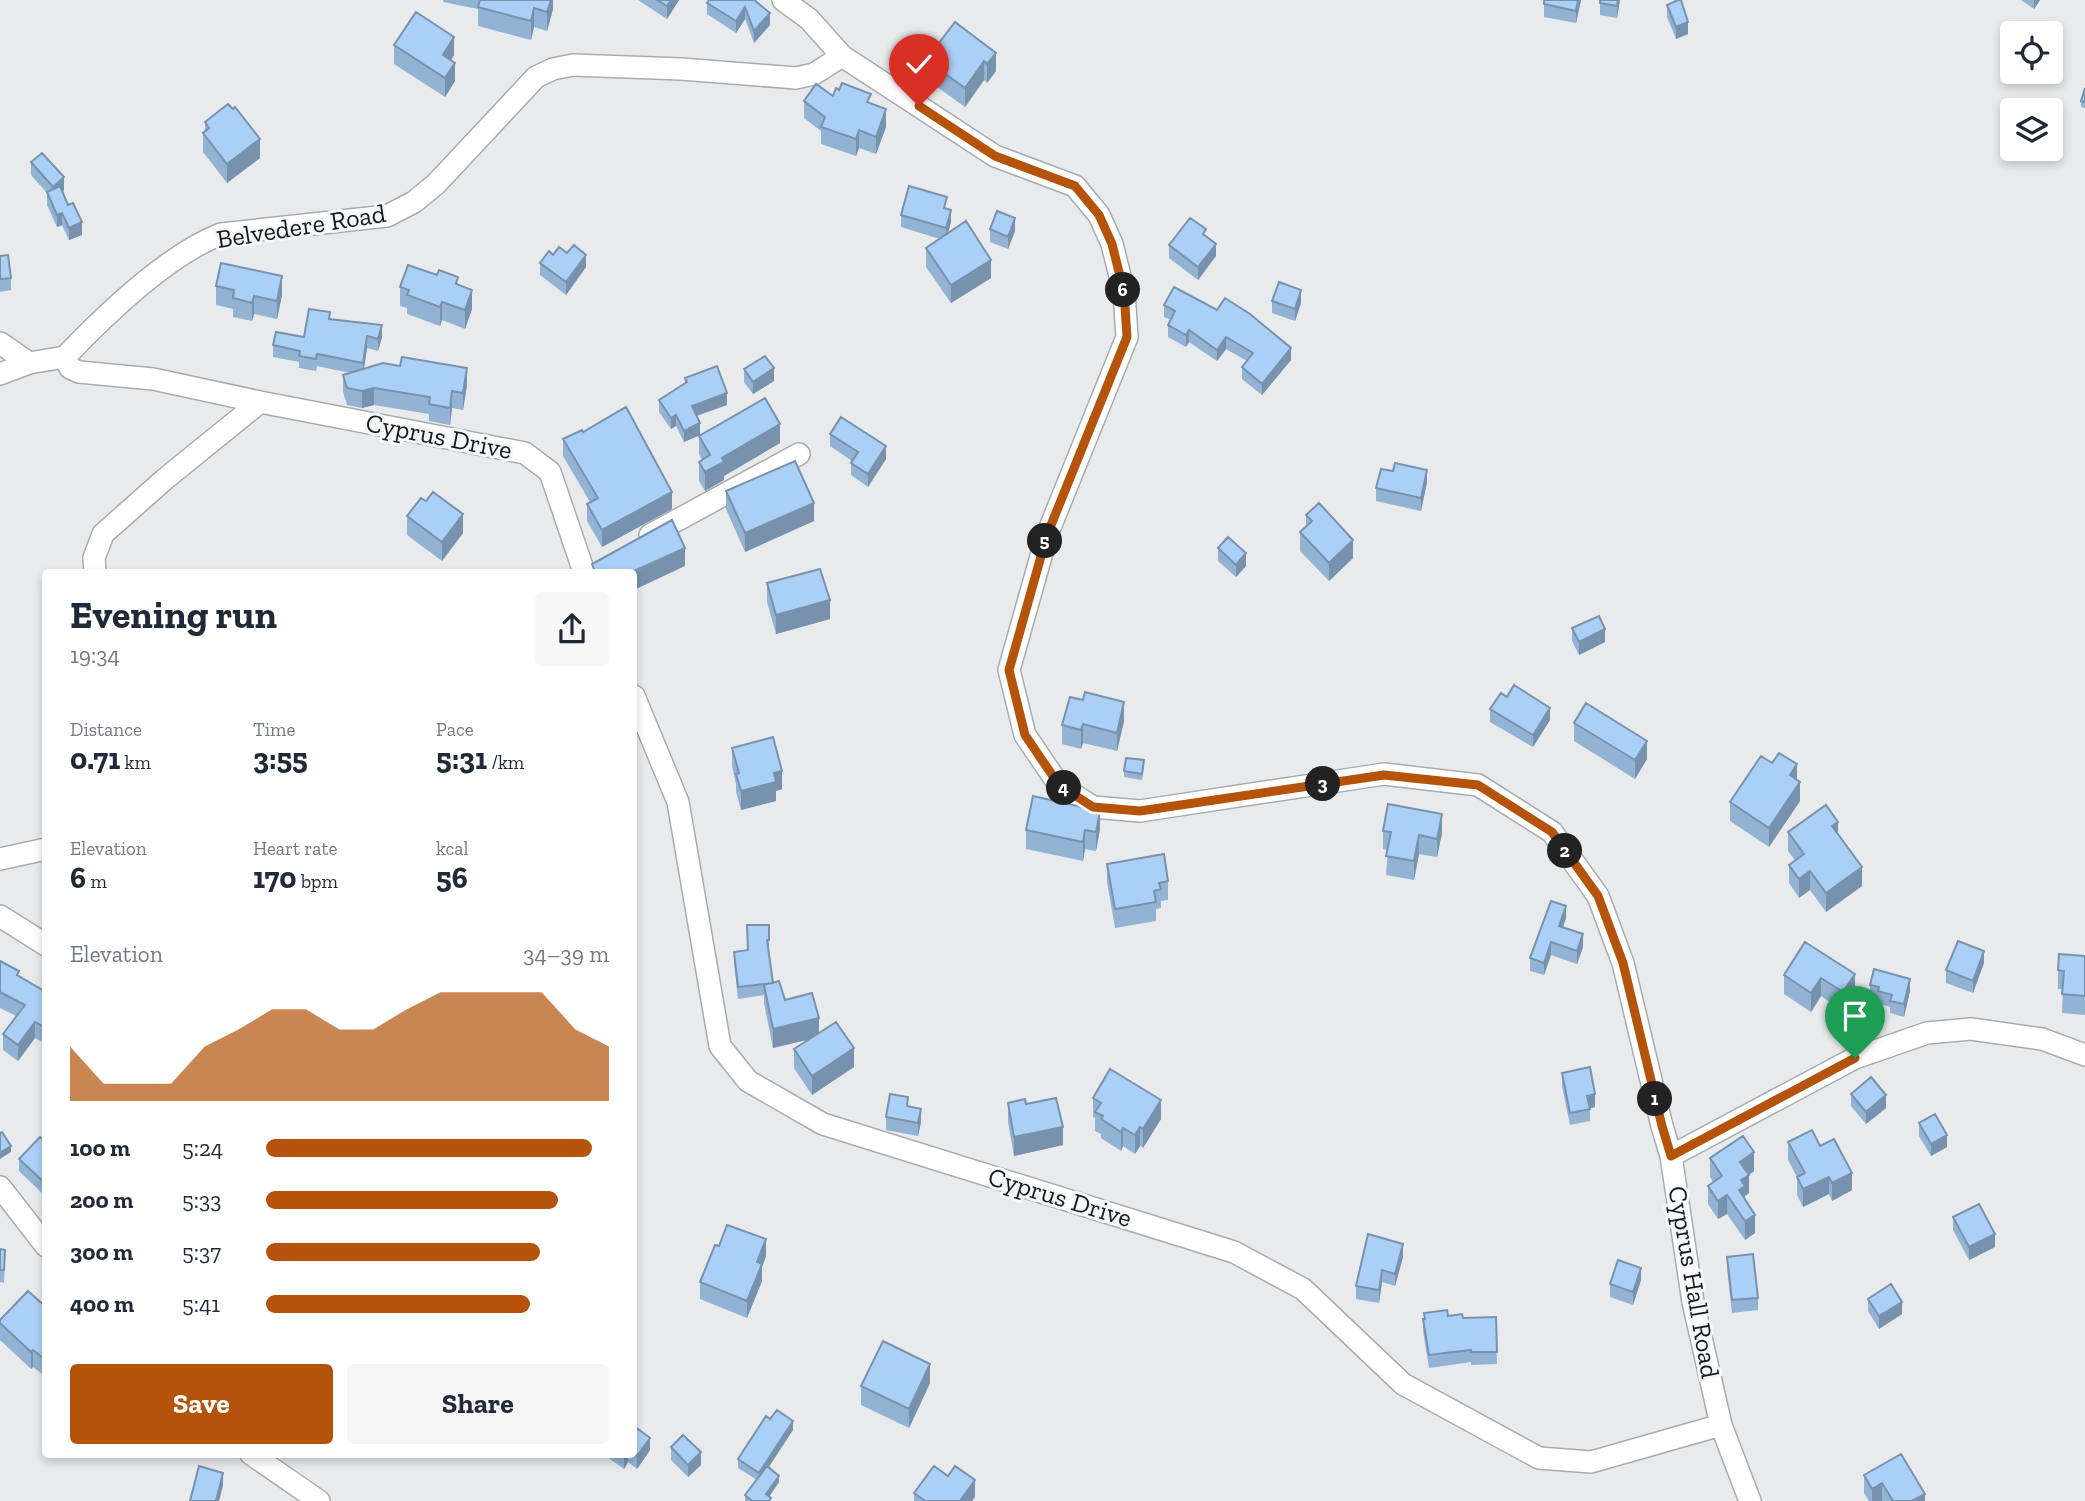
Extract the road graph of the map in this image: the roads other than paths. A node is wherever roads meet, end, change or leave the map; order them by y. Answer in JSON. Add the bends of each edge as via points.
{"nodes":[{"id":1,"x":783,"y":0,"type":"edge"},
{"id":2,"x":842,"y":56,"type":"junction"},
{"id":3,"x":0,"y":343,"type":"edge"},
{"id":4,"x":65,"y":357,"type":"junction"},
{"id":5,"x":29,"y":363,"type":"junction"},
{"id":6,"x":0,"y":374,"type":"edge"},
{"id":7,"x":260,"y":402,"type":"junction"},
{"id":8,"x":799,"y":454,"type":"dead end"},
{"id":9,"x":631,"y":545,"type":"edge"},
{"id":10,"x":607,"y":559,"type":"edge"},
{"id":11,"x":95,"y":569,"type":"edge"},
{"id":12,"x":583,"y":569,"type":"edge"},
{"id":13,"x":589,"y":569,"type":"edge"},
{"id":14,"x":637,"y":703,"type":"edge"},
{"id":15,"x":42,"y":850,"type":"edge"},
{"id":16,"x":0,"y":859,"type":"edge"},
{"id":17,"x":0,"y":916,"type":"edge"},
{"id":18,"x":42,"y":942,"type":"edge"},
{"id":19,"x":2085,"y":1055,"type":"edge"},
{"id":20,"x":1671,"y":1156,"type":"junction"},
{"id":21,"x":0,"y":1187,"type":"edge"},
{"id":22,"x":42,"y":1241,"type":"edge"},
{"id":23,"x":1721,"y":1425,"type":"junction"},
{"id":24,"x":257,"y":1458,"type":"edge"},
{"id":25,"x":1746,"y":1494,"type":"edge"},
{"id":26,"x":319,"y":1501,"type":"edge"},
{"id":27,"x":1768,"y":1501,"type":"edge"}],
"edges":[{"from":1,"to":2,"type":"street","via":[[809,19]]},
{"from":2,"to":4,"type":"street","name":"Belvedere Road","via":[[814,74],[796,78],[613,66],[553,69],[536,77],[414,202],[387,216],[221,234],[205,240],[147,280]]},
{"from":2,"to":20,"type":"street","name":"Cyprus Hall Road","via":[[995,156],[1075,186],[1099,215],[1112,244],[1124,292],[1127,337],[1047,535],[1009,670],[1025,735],[1059,785],[1093,807],[1140,811],[1384,775],[1478,785],[1552,832],[1598,896],[1623,963]]},
{"from":3,"to":5,"type":"street"},
{"from":4,"to":5,"type":"street"},
{"from":4,"to":7,"type":"street","via":[[70,368],[79,372],[153,379]]},
{"from":5,"to":6,"type":"street"},
{"from":7,"to":11,"type":"street","via":[[103,534]]},
{"from":7,"to":12,"type":"street","name":"Cyprus Drive","via":[[525,453],[550,472]]},
{"from":8,"to":9,"type":"street"},
{"from":10,"to":13,"type":"street"},
{"from":14,"to":23,"type":"street","name":"Cyprus Drive","via":[[678,802],[720,1046],[748,1081],[823,1124],[1234,1251],[1303,1289],[1403,1384],[1539,1458],[1591,1462]]},
{"from":15,"to":16,"type":"street"},
{"from":17,"to":18,"type":"street"},
{"from":19,"to":20,"type":"street","via":[[2030,1037],[1971,1029],[1927,1033],[1855,1058]]},
{"from":20,"to":23,"type":"street","name":"Cyprus Hall Road","via":[[1693,1303]]},
{"from":21,"to":22,"type":"street"},
{"from":23,"to":25,"type":"street","name":"Cyprus Hall Road"},
{"from":24,"to":26,"type":"street"},
{"from":25,"to":27,"type":"street"}]}
